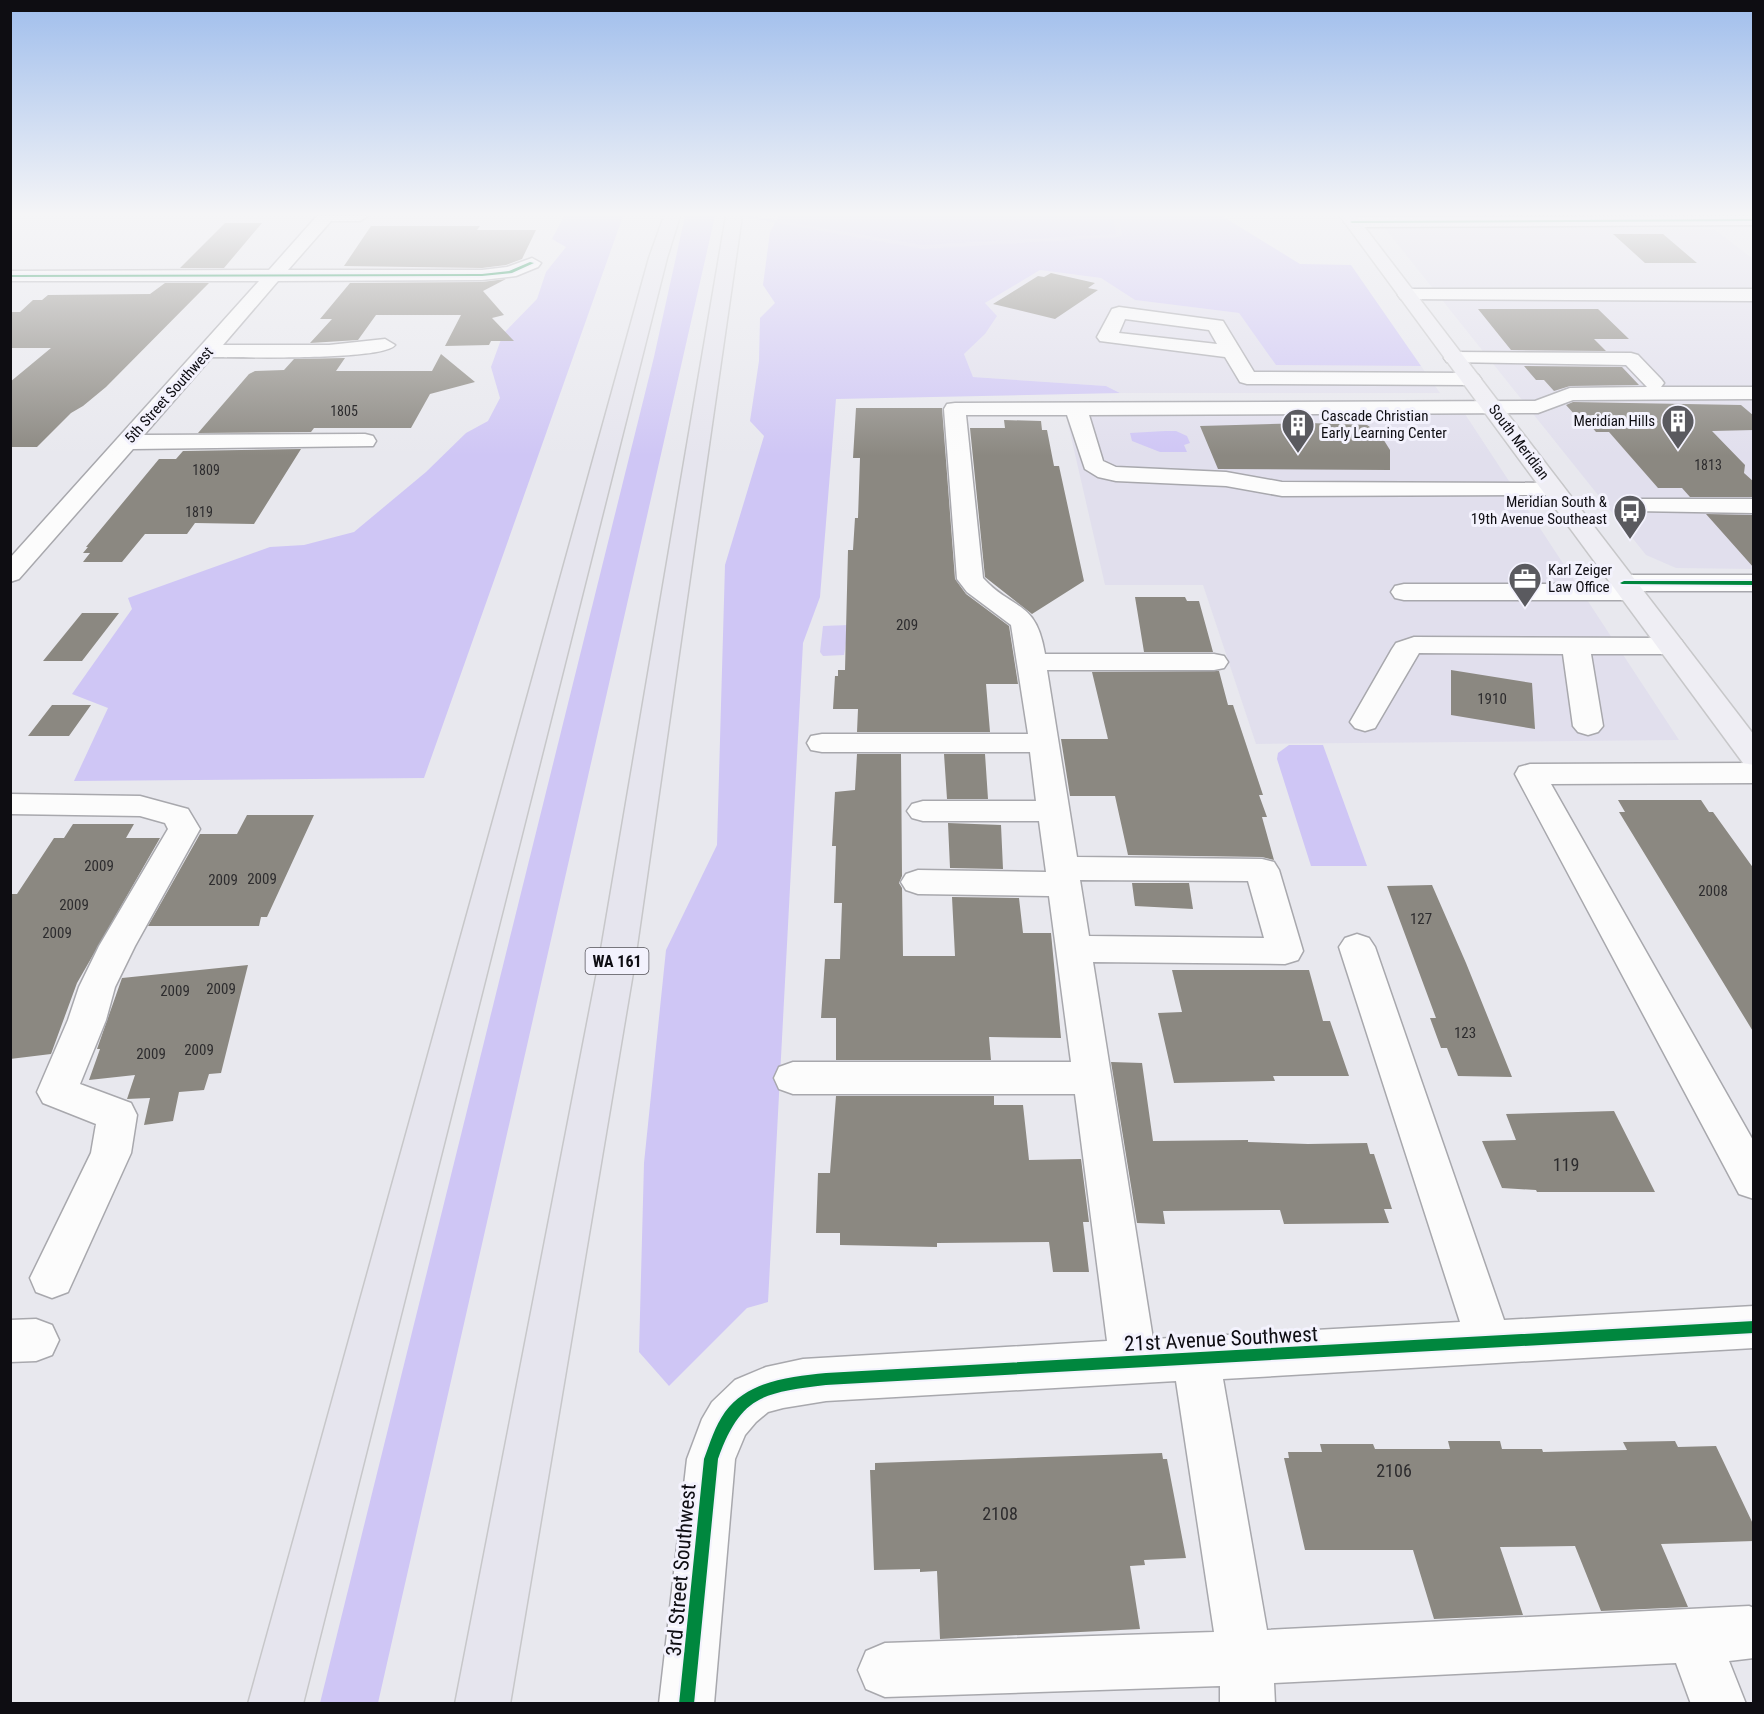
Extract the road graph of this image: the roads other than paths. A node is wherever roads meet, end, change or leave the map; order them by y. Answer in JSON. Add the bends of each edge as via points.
{"nodes":[{"id":1,"x":256,"y":296,"type":"edge"},
{"id":2,"x":648,"y":296,"type":"edge"},
{"id":3,"x":721,"y":296,"type":"edge"},
{"id":4,"x":1408,"y":296,"type":"edge"},
{"id":5,"x":385,"y":345,"type":"dead end"},
{"id":6,"x":208,"y":351,"type":"junction"},
{"id":7,"x":1232,"y":352,"type":"junction"},
{"id":8,"x":1454,"y":358,"type":"junction"},
{"id":9,"x":1471,"y":379,"type":"junction"},
{"id":10,"x":1654,"y":383,"type":"dead end"},
{"id":11,"x":1753,"y":394,"type":"edge"},
{"id":12,"x":1493,"y":407,"type":"junction"},
{"id":13,"x":1076,"y":409,"type":"junction"},
{"id":14,"x":365,"y":441,"type":"dead end"},
{"id":15,"x":127,"y":442,"type":"junction"},
{"id":16,"x":1552,"y":488,"type":"junction"},
{"id":17,"x":1642,"y":506,"type":"dead end"},
{"id":18,"x":1754,"y":506,"type":"edge"},
{"id":19,"x":10,"y":574,"type":"edge"},
{"id":20,"x":1754,"y":583,"type":"edge"},
{"id":21,"x":1627,"y":587,"type":"junction"},
{"id":22,"x":1404,"y":592,"type":"dead end"},
{"id":23,"x":1576,"y":645,"type":"junction"},
{"id":24,"x":1671,"y":646,"type":"junction"},
{"id":25,"x":1032,"y":662,"type":"junction"},
{"id":26,"x":1214,"y":662,"type":"dead end"},
{"id":27,"x":1365,"y":722,"type":"dead end"},
{"id":28,"x":1588,"y":726,"type":"dead end"},
{"id":29,"x":822,"y":743,"type":"dead end"},
{"id":30,"x":1043,"y":743,"type":"junction"},
{"id":31,"x":1754,"y":756,"type":"edge"},
{"id":32,"x":1754,"y":773,"type":"edge"},
{"id":33,"x":10,"y":804,"type":"edge"},
{"id":34,"x":923,"y":811,"type":"dead end"},
{"id":35,"x":1053,"y":811,"type":"junction"},
{"id":36,"x":1063,"y":876,"type":"junction"},
{"id":37,"x":918,"y":882,"type":"dead end"},
{"id":38,"x":1357,"y":947,"type":"dead end"},
{"id":39,"x":1073,"y":949,"type":"junction"},
{"id":40,"x":793,"y":1078,"type":"dead end"},
{"id":41,"x":1092,"y":1078,"type":"junction"},
{"id":42,"x":1754,"y":1181,"type":"edge"},
{"id":43,"x":52,"y":1278,"type":"dead end"},
{"id":44,"x":1754,"y":1327,"type":"edge"},
{"id":45,"x":1489,"y":1342,"type":"junction"},
{"id":46,"x":1196,"y":1358,"type":"junction"},
{"id":47,"x":1133,"y":1361,"type":"junction"},
{"id":48,"x":716,"y":1441,"type":"joint"},
{"id":49,"x":1749,"y":1633,"type":"dead end"},
{"id":50,"x":1692,"y":1636,"type":"junction"},
{"id":51,"x":885,"y":1670,"type":"dead end"},
{"id":52,"x":1247,"y":1681,"type":"edge"},
{"id":53,"x":275,"y":1704,"type":"edge"},
{"id":54,"x":482,"y":1704,"type":"edge"},
{"id":55,"x":686,"y":1704,"type":"edge"},
{"id":56,"x":1719,"y":1704,"type":"edge"}],
"edges":[{"from":1,"to":6,"type":"street","name":"5th Street Southwest"},
{"from":2,"to":53,"type":"highway"},
{"from":3,"to":54,"type":"highway","number":"WA 161","via":[[616,967]]},
{"from":4,"to":8,"type":"main road","name":"South Meridian"},
{"from":5,"to":6,"type":"street","via":[[329,351]]},
{"from":6,"to":15,"type":"street","name":"5th Street Southwest"},
{"from":7,"to":7,"type":"street","via":[[1216,325],[1194,322],[1119,313],[1107,337]]},
{"from":7,"to":9,"type":"street","via":[[1247,378]]},
{"from":8,"to":9,"type":"main road","name":"South Meridian"},
{"from":8,"to":10,"type":"street","via":[[1630,359]]},
{"from":9,"to":12,"type":"main road","name":"South Meridian"},
{"from":11,"to":12,"type":"street","via":[[1582,394],[1561,397],[1538,407]]},
{"from":12,"to":13,"type":"street"},
{"from":12,"to":16,"type":"main road","name":"South Meridian"},
{"from":13,"to":16,"type":"street","via":[[1093,464],[1106,472],[1226,479],[1274,489]]},
{"from":13,"to":25,"type":"street","via":[[955,409],[970,579],[976,589],[1026,624]]},
{"from":14,"to":15,"type":"street"},
{"from":15,"to":19,"type":"street","name":"5th Street Southwest"},
{"from":16,"to":21,"type":"main road","name":"South Meridian"},
{"from":17,"to":18,"type":"street"},
{"from":20,"to":21,"type":"street"},
{"from":21,"to":22,"type":"street"},
{"from":21,"to":24,"type":"main road","name":"South Meridian"},
{"from":23,"to":24,"type":"street"},
{"from":23,"to":27,"type":"street","via":[[1414,645],[1406,649]]},
{"from":23,"to":28,"type":"street"},
{"from":24,"to":31,"type":"main road","name":"South Meridian"},
{"from":25,"to":26,"type":"street"},
{"from":25,"to":30,"type":"street"},
{"from":29,"to":30,"type":"street"},
{"from":30,"to":35,"type":"street"},
{"from":32,"to":42,"type":"street","via":[[1530,774]]},
{"from":33,"to":43,"type":"street","via":[[140,806],[177,816],[184,829],[97,987],[57,1092],[117,1115],[111,1153]]},
{"from":34,"to":35,"type":"street"},
{"from":35,"to":36,"type":"street"},
{"from":36,"to":37,"type":"street"},
{"from":36,"to":39,"type":"street"},
{"from":36,"to":39,"type":"street","via":[[1262,870],[1285,951]]},
{"from":38,"to":45,"type":"street"},
{"from":39,"to":41,"type":"street"},
{"from":40,"to":41,"type":"street"},
{"from":41,"to":47,"type":"street"},
{"from":44,"to":45,"type":"street","name":"21st Avenue Southwest"},
{"from":45,"to":46,"type":"street","name":"21st Avenue Southwest"},
{"from":46,"to":47,"type":"street","name":"21st Avenue Southwest"},
{"from":46,"to":52,"type":"street"},
{"from":47,"to":48,"type":"street","name":"21st Avenue Southwest","via":[[784,1384],[748,1398],[725,1421]]},
{"from":48,"to":55,"type":"street","name":"3rd Street Southwest","via":[[707,1481]]},
{"from":49,"to":50,"type":"street"},
{"from":50,"to":52,"type":"street"},
{"from":50,"to":56,"type":"street"},
{"from":51,"to":52,"type":"street"}]}
